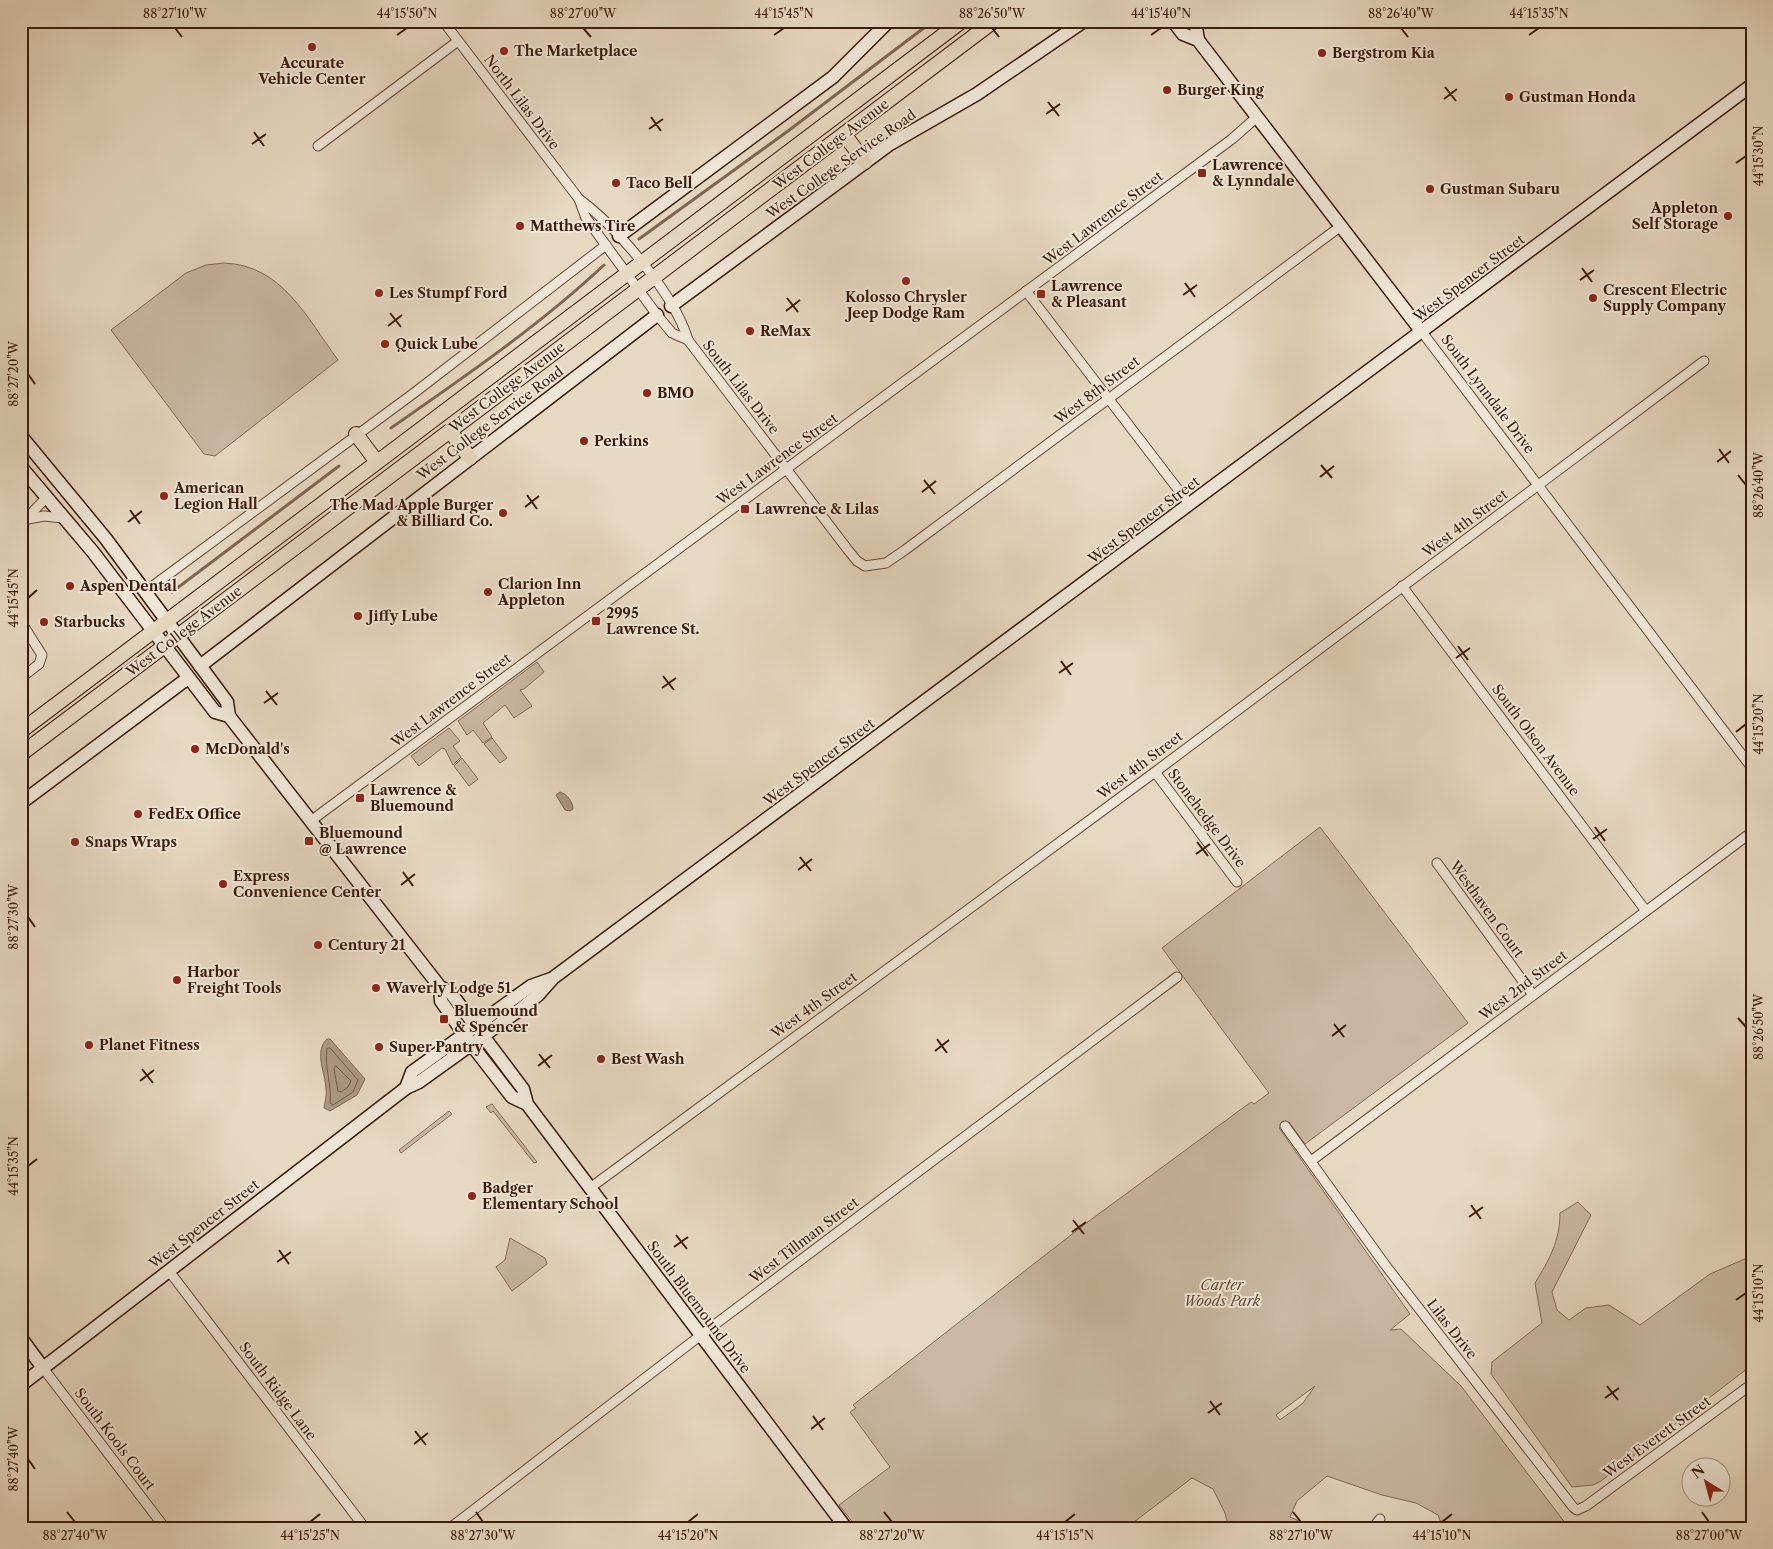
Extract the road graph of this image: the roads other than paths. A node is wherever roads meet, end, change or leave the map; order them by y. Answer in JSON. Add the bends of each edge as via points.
{"nodes":[{"id":1,"x":443,"y":21,"type":"edge"},
{"id":2,"x":889,"y":21,"type":"edge"},
{"id":3,"x":962,"y":21,"type":"edge"},
{"id":4,"x":994,"y":21,"type":"edge"},
{"id":5,"x":1084,"y":21,"type":"edge"},
{"id":6,"x":1173,"y":21,"type":"edge"},
{"id":7,"x":1195,"y":21,"type":"edge"},
{"id":8,"x":1198,"y":40,"type":"junction"},
{"id":9,"x":458,"y":41,"type":"junction"},
{"id":10,"x":1752,"y":85,"type":"edge"},
{"id":11,"x":1257,"y":117,"type":"junction"},
{"id":12,"x":844,"y":134,"type":"junction"},
{"id":13,"x":318,"y":146,"type":"dead end"},
{"id":14,"x":865,"y":162,"type":"junction"},
{"id":15,"x":579,"y":199,"type":"junction"},
{"id":16,"x":1341,"y":226,"type":"junction"},
{"id":17,"x":619,"y":236,"type":"junction"},
{"id":18,"x":606,"y":245,"type":"junction"},
{"id":19,"x":642,"y":263,"type":"junction"},
{"id":20,"x":627,"y":274,"type":"junction"},
{"id":21,"x":653,"y":278,"type":"junction"},
{"id":22,"x":638,"y":289,"type":"junction"},
{"id":23,"x":1026,"y":291,"type":"junction"},
{"id":24,"x":672,"y":306,"type":"junction"},
{"id":25,"x":657,"y":315,"type":"junction"},
{"id":26,"x":1422,"y":332,"type":"junction"},
{"id":27,"x":688,"y":340,"type":"junction"},
{"id":28,"x":1704,"y":361,"type":"dead end"},
{"id":29,"x":1109,"y":398,"type":"junction"},
{"id":30,"x":450,"y":431,"type":"junction"},
{"id":31,"x":356,"y":434,"type":"junction"},
{"id":32,"x":21,"y":436,"type":"edge"},
{"id":33,"x":470,"y":458,"type":"junction"},
{"id":34,"x":377,"y":462,"type":"junction"},
{"id":35,"x":21,"y":467,"type":"edge"},
{"id":36,"x":787,"y":469,"type":"junction"},
{"id":37,"x":1538,"y":486,"type":"junction"},
{"id":38,"x":46,"y":498,"type":"junction"},
{"id":39,"x":1190,"y":505,"type":"junction"},
{"id":40,"x":63,"y":518,"type":"junction"},
{"id":41,"x":25,"y":521,"type":"edge"},
{"id":42,"x":100,"y":532,"type":"junction"},
{"id":43,"x":865,"y":566,"type":"joint"},
{"id":44,"x":1402,"y":586,"type":"junction"},
{"id":45,"x":146,"y":591,"type":"junction"},
{"id":46,"x":168,"y":621,"type":"junction"},
{"id":47,"x":21,"y":622,"type":"edge"},
{"id":48,"x":154,"y":631,"type":"junction"},
{"id":49,"x":179,"y":636,"type":"junction"},
{"id":50,"x":165,"y":646,"type":"junction"},
{"id":51,"x":200,"y":666,"type":"junction"},
{"id":52,"x":21,"y":678,"type":"edge"},
{"id":53,"x":188,"y":678,"type":"junction"},
{"id":54,"x":229,"y":716,"type":"junction"},
{"id":55,"x":21,"y":731,"type":"edge"},
{"id":56,"x":21,"y":754,"type":"edge"},
{"id":57,"x":1752,"y":768,"type":"edge"},
{"id":58,"x":1155,"y":772,"type":"junction"},
{"id":59,"x":21,"y":804,"type":"edge"},
{"id":60,"x":312,"y":820,"type":"junction"},
{"id":61,"x":1752,"y":832,"type":"edge"},
{"id":62,"x":1437,"y":863,"type":"dead end"},
{"id":63,"x":1238,"y":882,"type":"dead end"},
{"id":64,"x":1646,"y":911,"type":"junction"},
{"id":65,"x":1177,"y":977,"type":"dead end"},
{"id":66,"x":440,"y":987,"type":"junction"},
{"id":67,"x":1534,"y":995,"type":"junction"},
{"id":68,"x":479,"y":1031,"type":"junction"},
{"id":69,"x":468,"y":1039,"type":"junction"},
{"id":70,"x":527,"y":1104,"type":"junction"},
{"id":71,"x":1285,"y":1126,"type":"dead end"},
{"id":72,"x":1311,"y":1161,"type":"junction"},
{"id":73,"x":590,"y":1188,"type":"junction"},
{"id":74,"x":169,"y":1271,"type":"junction"},
{"id":75,"x":701,"y":1335,"type":"junction"},
{"id":76,"x":21,"y":1338,"type":"edge"},
{"id":77,"x":43,"y":1368,"type":"junction"},
{"id":78,"x":21,"y":1384,"type":"edge"},
{"id":79,"x":1752,"y":1384,"type":"edge"},
{"id":80,"x":1577,"y":1510,"type":"joint"},
{"id":81,"x":1380,"y":1519,"type":"dead end"},
{"id":82,"x":165,"y":1528,"type":"edge"},
{"id":83,"x":364,"y":1528,"type":"edge"},
{"id":84,"x":450,"y":1528,"type":"edge"},
{"id":85,"x":846,"y":1528,"type":"edge"},
{"id":86,"x":1373,"y":1528,"type":"edge"}],
"edges":[{"from":1,"to":9,"type":"street","name":"North Lilas Drive"},
{"from":2,"to":17,"type":"street","via":[[833,77]]},
{"from":3,"to":19,"type":"main road","name":"West College Avenue"},
{"from":4,"to":12,"type":"main road","name":"West College Avenue"},
{"from":5,"to":14,"type":"street","name":"West College Service Road","via":[[977,94],[913,129]]},
{"from":6,"to":8,"type":"street","name":"South Lynndale Drive","via":[[1183,34]]},
{"from":7,"to":8,"type":"street","name":"South Lynndale Drive"},
{"from":8,"to":11,"type":"street","name":"South Lynndale Drive"},
{"from":9,"to":13,"type":"street"},
{"from":9,"to":15,"type":"street","name":"North Lilas Drive"},
{"from":10,"to":26,"type":"street","name":"West Spencer Street"},
{"from":11,"to":16,"type":"street","name":"South Lynndale Drive"},
{"from":11,"to":23,"type":"street","name":"West Lawrence Street","via":[[1232,139]]},
{"from":12,"to":14,"type":"main road"},
{"from":12,"to":21,"type":"main road","name":"West College Avenue"},
{"from":14,"to":24,"type":"street","name":"West College Service Road"},
{"from":15,"to":17,"type":"street","name":"North Lilas Drive","via":[[596,211]]},
{"from":15,"to":18,"type":"street","name":"North Lilas Drive","via":[[586,218]]},
{"from":16,"to":26,"type":"street","name":"South Lynndale Drive"},
{"from":16,"to":29,"type":"street","name":"West 8th Street"},
{"from":17,"to":19,"type":"street","name":"North Lilas Drive"},
{"from":18,"to":20,"type":"street","name":"North Lilas Drive"},
{"from":18,"to":31,"type":"street"},
{"from":19,"to":20,"type":"main road","name":"West College Avenue"},
{"from":19,"to":21,"type":"street","name":"South Lilas Drive"},
{"from":20,"to":22,"type":"street","name":"South Lilas Drive"},
{"from":20,"to":34,"type":"main road","name":"West College Avenue"},
{"from":21,"to":22,"type":"main road","name":"West College Avenue"},
{"from":21,"to":24,"type":"street","name":"South Lilas Drive"},
{"from":22,"to":25,"type":"street","name":"South Lilas Drive"},
{"from":22,"to":30,"type":"main road","name":"West College Avenue"},
{"from":23,"to":29,"type":"street"},
{"from":23,"to":36,"type":"street","name":"West Lawrence Street"},
{"from":24,"to":27,"type":"street","name":"South Lilas Drive"},
{"from":25,"to":27,"type":"street","name":"South Lilas Drive","via":[[672,334]]},
{"from":25,"to":33,"type":"street","name":"West College Service Road"},
{"from":26,"to":37,"type":"street","name":"South Lynndale Drive"},
{"from":26,"to":39,"type":"street","name":"West Spencer Street"},
{"from":27,"to":36,"type":"street","name":"South Lilas Drive"},
{"from":28,"to":37,"type":"street","name":"West 4th Street"},
{"from":29,"to":39,"type":"street"},
{"from":29,"to":43,"type":"street","name":"West 8th Street","via":[[886,563]]},
{"from":30,"to":33,"type":"main road"},
{"from":30,"to":49,"type":"main road","name":"West College Avenue"},
{"from":31,"to":34,"type":"main road"},
{"from":31,"to":45,"type":"street"},
{"from":32,"to":42,"type":"street","name":"South Bluemound Drive"},
{"from":33,"to":51,"type":"street","name":"West College Service Road"},
{"from":34,"to":46,"type":"main road","name":"West College Avenue"},
{"from":35,"to":38,"type":"street","name":"South Bluemound Drive"},
{"from":36,"to":43,"type":"street","name":"South Lilas Drive","via":[[857,561]]},
{"from":36,"to":60,"type":"street","name":"West Lawrence Street"},
{"from":37,"to":44,"type":"street","name":"West 4th Street"},
{"from":37,"to":57,"type":"street","name":"South Lynndale Drive"},
{"from":38,"to":40,"type":"street","name":"South Bluemound Drive"},
{"from":38,"to":41,"type":"street"},
{"from":38,"to":42,"type":"street","via":[[60,497],[84,526]]},
{"from":39,"to":68,"type":"street","name":"West Spencer Street","via":[[553,978],[530,986]]},
{"from":40,"to":41,"type":"street","via":[[44,516]]},
{"from":40,"to":48,"type":"street","name":"South Bluemound Drive","via":[[94,552]]},
{"from":42,"to":45,"type":"street","name":"South Bluemound Drive"},
{"from":44,"to":58,"type":"street","name":"West 4th Street"},
{"from":44,"to":64,"type":"street","name":"South Olson Avenue"},
{"from":45,"to":46,"type":"street","name":"South Bluemound Drive"},
{"from":46,"to":48,"type":"main road","name":"West College Avenue"},
{"from":46,"to":49,"type":"street","name":"South Bluemound Drive"},
{"from":47,"to":52,"type":"street","via":[[42,655],[39,664]]},
{"from":48,"to":50,"type":"street","name":"South Bluemound Drive"},
{"from":48,"to":55,"type":"main road","name":"West College Avenue"},
{"from":49,"to":50,"type":"main road","name":"West College Avenue"},
{"from":49,"to":51,"type":"street","name":"South Bluemound Drive"},
{"from":50,"to":53,"type":"street","name":"South Bluemound Drive"},
{"from":50,"to":56,"type":"main road","name":"West College Avenue"},
{"from":51,"to":54,"type":"street","name":"South Bluemound Drive","via":[[227,702]]},
{"from":53,"to":54,"type":"street","name":"South Bluemound Drive","via":[[215,712]]},
{"from":53,"to":59,"type":"street"},
{"from":54,"to":60,"type":"street","name":"South Bluemound Drive"},
{"from":58,"to":63,"type":"street","name":"Stonehedge Drive"},
{"from":58,"to":73,"type":"street","name":"West 4th Street"},
{"from":60,"to":66,"type":"street","name":"South Bluemound Drive"},
{"from":61,"to":64,"type":"street","name":"West 2nd Street"},
{"from":62,"to":67,"type":"street","name":"Westhaven Court"},
{"from":64,"to":67,"type":"street","name":"West 2nd Street"},
{"from":65,"to":75,"type":"street","name":"West Tillman Street"},
{"from":66,"to":68,"type":"street","name":"South Bluemound Drive","via":[[450,992]]},
{"from":66,"to":69,"type":"street","name":"South Bluemound Drive","via":[[441,1001]]},
{"from":67,"to":72,"type":"street","name":"West 2nd Street"},
{"from":68,"to":69,"type":"street","name":"West Spencer Street"},
{"from":68,"to":70,"type":"street","name":"South Bluemound Drive","via":[[523,1090]]},
{"from":69,"to":70,"type":"street","name":"South Bluemound Drive","via":[[512,1097]]},
{"from":69,"to":74,"type":"street","name":"West Spencer Street","via":[[412,1072],[406,1088]]},
{"from":70,"to":73,"type":"street","name":"South Bluemound Drive"},
{"from":71,"to":72,"type":"street","name":"Lilas Drive"},
{"from":72,"to":80,"type":"street","name":"Lilas Drive","via":[[1386,1266],[1568,1504]]},
{"from":73,"to":75,"type":"street","name":"South Bluemound Drive"},
{"from":74,"to":77,"type":"street","name":"West Spencer Street"},
{"from":74,"to":83,"type":"street","name":"South Ridge Lane"},
{"from":75,"to":84,"type":"street","name":"West Tillman Street"},
{"from":75,"to":85,"type":"street","name":"South Bluemound Drive"},
{"from":76,"to":77,"type":"street"},
{"from":77,"to":78,"type":"street","name":"West Spencer Street"},
{"from":77,"to":82,"type":"street","name":"South Kools Court"},
{"from":79,"to":80,"type":"street","name":"West Everett Street"},
{"from":81,"to":86,"type":"street"}]}
